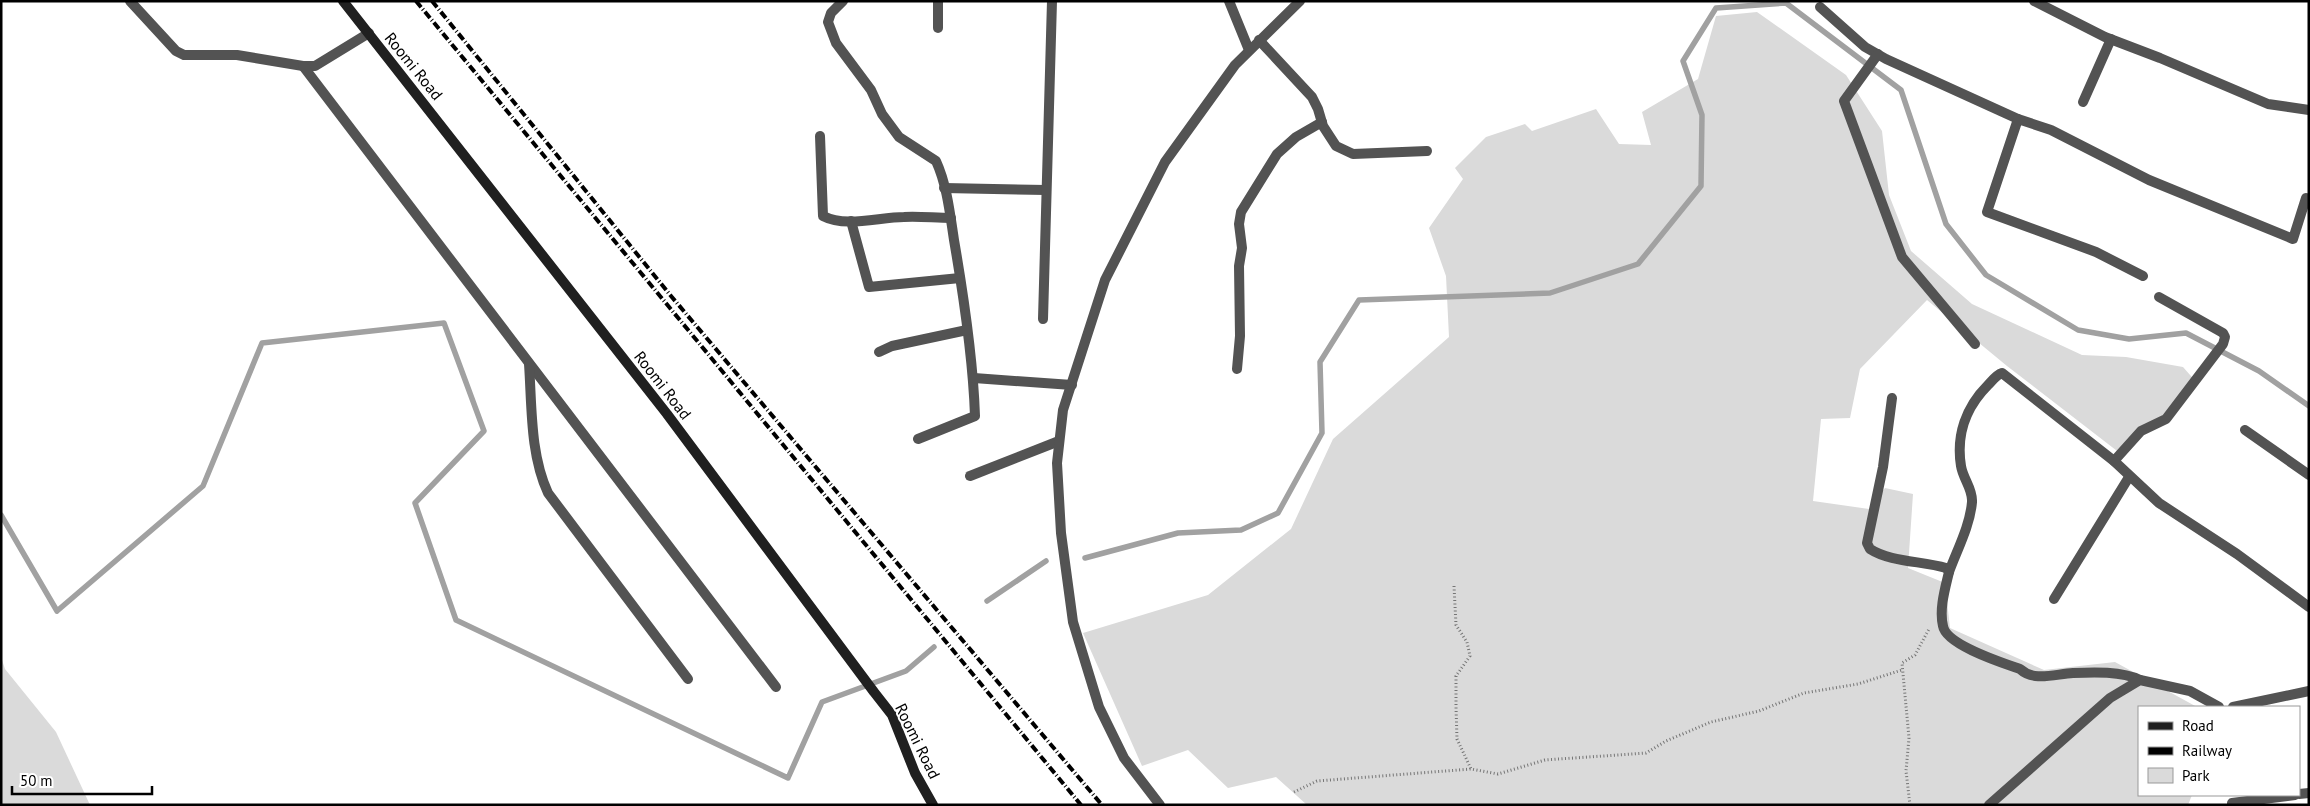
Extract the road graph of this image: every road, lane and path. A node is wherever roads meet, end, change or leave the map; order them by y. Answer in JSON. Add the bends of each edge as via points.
{"nodes":[{"id":1,"x":130,"y":1,"type":"edge"},
{"id":2,"x":344,"y":1,"type":"edge"},
{"id":3,"x":843,"y":1,"type":"edge"},
{"id":4,"x":938,"y":1,"type":"edge"},
{"id":5,"x":1052,"y":1,"type":"edge"},
{"id":6,"x":1229,"y":1,"type":"edge"},
{"id":7,"x":1300,"y":1,"type":"edge"},
{"id":8,"x":2034,"y":1,"type":"edge"},
{"id":9,"x":1820,"y":7,"type":"dead end"},
{"id":10,"x":938,"y":28,"type":"dead end"},
{"id":11,"x":369,"y":33,"type":"junction"},
{"id":12,"x":2111,"y":39,"type":"junction"},
{"id":13,"x":1259,"y":40,"type":"junction"},
{"id":14,"x":1249,"y":50,"type":"junction"},
{"id":15,"x":1878,"y":54,"type":"junction"},
{"id":16,"x":303,"y":66,"type":"junction"},
{"id":17,"x":2083,"y":102,"type":"dead end"},
{"id":18,"x":2309,"y":110,"type":"edge"},
{"id":19,"x":2018,"y":118,"type":"junction"},
{"id":20,"x":1322,"y":122,"type":"junction"},
{"id":21,"x":820,"y":136,"type":"dead end"},
{"id":22,"x":1427,"y":151,"type":"dead end"},
{"id":23,"x":944,"y":188,"type":"junction"},
{"id":24,"x":1046,"y":190,"type":"junction"},
{"id":25,"x":2309,"y":199,"type":"edge"},
{"id":26,"x":950,"y":218,"type":"junction"},
{"id":27,"x":851,"y":221,"type":"junction"},
{"id":28,"x":2143,"y":276,"type":"dead end"},
{"id":29,"x":960,"y":278,"type":"junction"},
{"id":30,"x":2159,"y":296,"type":"dead end"},
{"id":31,"x":1043,"y":319,"type":"dead end"},
{"id":32,"x":967,"y":330,"type":"junction"},
{"id":33,"x":1975,"y":344,"type":"dead end"},
{"id":34,"x":879,"y":352,"type":"dead end"},
{"id":35,"x":529,"y":363,"type":"junction"},
{"id":36,"x":1237,"y":369,"type":"dead end"},
{"id":37,"x":974,"y":378,"type":"junction"},
{"id":38,"x":1072,"y":385,"type":"junction"},
{"id":39,"x":1892,"y":398,"type":"dead end"},
{"id":40,"x":2245,"y":430,"type":"dead end"},
{"id":41,"x":918,"y":439,"type":"dead end"},
{"id":42,"x":1059,"y":441,"type":"junction"},
{"id":43,"x":2114,"y":461,"type":"junction"},
{"id":44,"x":970,"y":476,"type":"dead end"},
{"id":45,"x":2309,"y":476,"type":"edge"},
{"id":46,"x":2129,"y":477,"type":"junction"},
{"id":47,"x":1948,"y":572,"type":"junction"},
{"id":48,"x":1454,"y":586,"type":"dead end"},
{"id":49,"x":2054,"y":599,"type":"dead end"},
{"id":50,"x":2309,"y":606,"type":"edge"},
{"id":51,"x":1932,"y":623,"type":"dead end"},
{"id":52,"x":1902,"y":670,"type":"junction"},
{"id":53,"x":688,"y":679,"type":"dead end"},
{"id":54,"x":2140,"y":680,"type":"junction"},
{"id":55,"x":776,"y":687,"type":"dead end"},
{"id":56,"x":2309,"y":691,"type":"edge"},
{"id":57,"x":2216,"y":706,"type":"edge"},
{"id":58,"x":2238,"y":706,"type":"edge"},
{"id":59,"x":1471,"y":769,"type":"junction"},
{"id":60,"x":1294,"y":792,"type":"dead end"},
{"id":61,"x":2278,"y":796,"type":"edge"},
{"id":62,"x":2232,"y":801,"type":"edge"},
{"id":63,"x":933,"y":805,"type":"edge"},
{"id":64,"x":1160,"y":805,"type":"edge"},
{"id":65,"x":1910,"y":805,"type":"edge"},
{"id":66,"x":1989,"y":805,"type":"edge"}],
"edges":[{"from":1,"to":16,"type":"street","via":[[176,51]]},
{"from":2,"to":11,"type":"street","name":"Roomi Road"},
{"from":3,"to":23,"type":"street","via":[[831,13],[828,22],[836,43],[899,137],[936,161]]},
{"from":4,"to":10,"type":"street"},
{"from":5,"to":24,"type":"street"},
{"from":6,"to":14,"type":"street"},
{"from":7,"to":13,"type":"street"},
{"from":8,"to":12,"type":"street"},
{"from":9,"to":15,"type":"street","via":[[1865,47]]},
{"from":11,"to":16,"type":"street","via":[[315,66]]},
{"from":11,"to":63,"type":"street","name":"Roomi Road","via":[[661,406],[892,715],[915,773]]},
{"from":12,"to":17,"type":"street"},
{"from":12,"to":18,"type":"street","via":[[2268,104]]},
{"from":13,"to":14,"type":"street"},
{"from":13,"to":20,"type":"street","via":[[1312,97]]},
{"from":14,"to":38,"type":"street","via":[[1165,162],[1105,280]]},
{"from":15,"to":19,"type":"street"},
{"from":15,"to":33,"type":"street","via":[[1844,101],[1902,257]]},
{"from":16,"to":35,"type":"street"},
{"from":19,"to":25,"type":"street","via":[[2051,130],[2149,180],[2292,239],[2306,198]]},
{"from":19,"to":28,"type":"street","via":[[1987,212],[2096,252]]},
{"from":20,"to":22,"type":"street","via":[[1329,139],[1353,154]]},
{"from":20,"to":36,"type":"street","via":[[1296,137],[1277,154],[1241,212]]},
{"from":21,"to":27,"type":"street","via":[[823,216],[830,220]]},
{"from":23,"to":24,"type":"street"},
{"from":23,"to":26,"type":"street"},
{"from":24,"to":31,"type":"street"},
{"from":26,"to":27,"type":"street"},
{"from":26,"to":29,"type":"street"},
{"from":27,"to":29,"type":"street","via":[[869,287]]},
{"from":29,"to":32,"type":"street"},
{"from":30,"to":43,"type":"street","via":[[2222,333],[2225,338],[2166,419],[2141,431]]},
{"from":32,"to":34,"type":"street","via":[[892,346]]},
{"from":32,"to":37,"type":"street"},
{"from":35,"to":53,"type":"street","via":[[535,445],[540,476],[548,493]]},
{"from":35,"to":55,"type":"street"},
{"from":37,"to":38,"type":"street"},
{"from":37,"to":41,"type":"street","via":[[975,416]]},
{"from":38,"to":42,"type":"street","via":[[1063,410]]},
{"from":39,"to":47,"type":"street","via":[[1883,467],[1867,544],[1876,553],[1920,561],[1946,568]]},
{"from":40,"to":45,"type":"street"},
{"from":42,"to":44,"type":"street"},
{"from":42,"to":64,"type":"street","via":[[1061,533],[1073,622],[1099,707],[1124,758]]},
{"from":43,"to":46,"type":"street"},
{"from":43,"to":47,"type":"street","via":[[2012,380],[1998,374],[1969,408],[1962,425],[1960,465],[1972,502]]},
{"from":46,"to":49,"type":"street"},
{"from":46,"to":50,"type":"street","via":[[2159,503],[2238,554]]},
{"from":47,"to":54,"type":"street","via":[[1942,605],[1943,627],[1963,646],[2031,676],[2074,673],[2124,675]]},
{"from":48,"to":59,"type":"path","via":[[1456,625],[1467,642],[1470,656],[1456,676],[1456,739]]},
{"from":51,"to":52,"type":"path","via":[[1915,655],[1902,663]]},
{"from":52,"to":59,"type":"path","via":[[1858,684],[1804,693],[1759,710],[1711,722],[1646,753],[1545,760],[1498,774]]},
{"from":52,"to":65,"type":"path","via":[[1909,738],[1906,771]]},
{"from":54,"to":57,"type":"street","via":[[2190,690]]},
{"from":54,"to":66,"type":"street","via":[[2110,698]]},
{"from":56,"to":58,"type":"street"},
{"from":59,"to":60,"type":"path","via":[[1317,781]]},
{"from":61,"to":62,"type":"street"}]}
